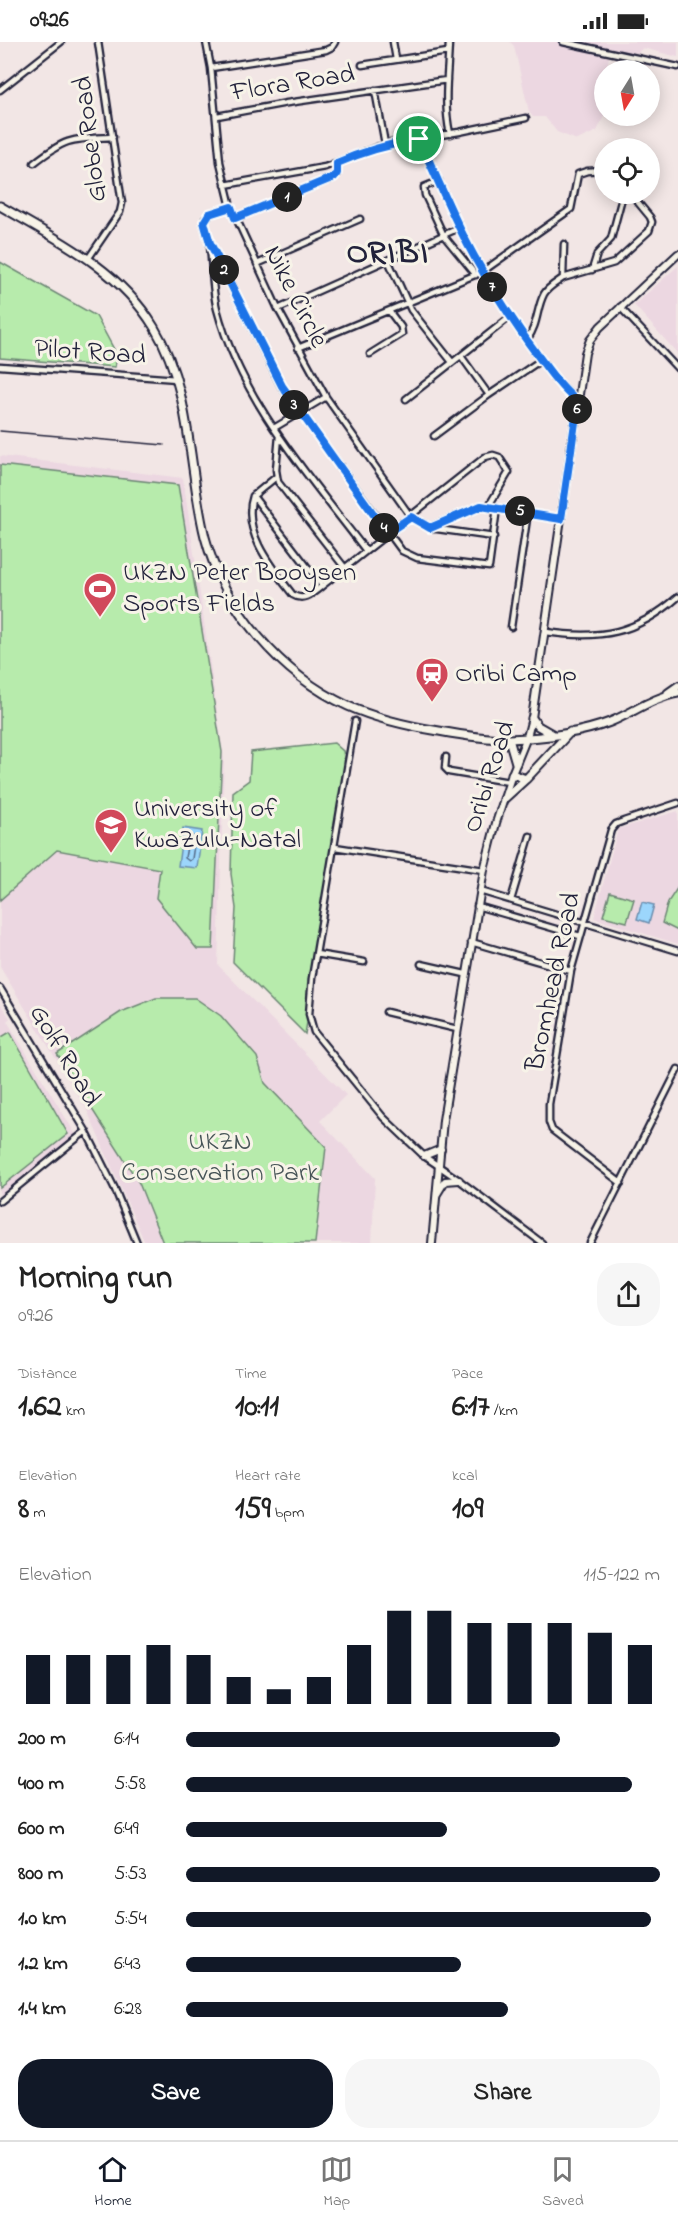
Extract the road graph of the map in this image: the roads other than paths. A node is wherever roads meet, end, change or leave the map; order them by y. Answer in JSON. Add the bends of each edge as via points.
{"nodes":[{"id":1,"x":61,"y":42,"type":"edge"},
{"id":2,"x":98,"y":42,"type":"edge"},
{"id":3,"x":206,"y":42,"type":"edge"},
{"id":4,"x":335,"y":42,"type":"edge"},
{"id":5,"x":393,"y":42,"type":"edge"},
{"id":6,"x":449,"y":42,"type":"edge"},
{"id":7,"x":563,"y":42,"type":"edge"},
{"id":8,"x":448,"y":52,"type":"junction"},
{"id":9,"x":396,"y":59,"type":"junction"},
{"id":10,"x":362,"y":64,"type":"dead end"},
{"id":11,"x":211,"y":68,"type":"junction"},
{"id":12,"x":678,"y":68,"type":"edge"},
{"id":13,"x":447,"y":80,"type":"junction"},
{"id":14,"x":0,"y":90,"type":"edge"},
{"id":15,"x":375,"y":90,"type":"junction"},
{"id":16,"x":216,"y":116,"type":"junction"},
{"id":17,"x":526,"y":118,"type":"dead end"},
{"id":18,"x":450,"y":134,"type":"junction"},
{"id":19,"x":112,"y":136,"type":"junction"},
{"id":20,"x":419,"y":139,"type":"junction"},
{"id":21,"x":385,"y":144,"type":"junction"},
{"id":22,"x":34,"y":163,"type":"dead end"},
{"id":23,"x":337,"y":163,"type":"junction"},
{"id":24,"x":594,"y":171,"type":"edge"},
{"id":25,"x":439,"y":181,"type":"junction"},
{"id":26,"x":225,"y":185,"type":"junction"},
{"id":27,"x":620,"y":204,"type":"edge"},
{"id":28,"x":639,"y":204,"type":"edge"},
{"id":29,"x":0,"y":206,"type":"edge"},
{"id":30,"x":231,"y":207,"type":"junction"},
{"id":31,"x":235,"y":218,"type":"junction"},
{"id":32,"x":360,"y":219,"type":"dead end"},
{"id":33,"x":459,"y":228,"type":"junction"},
{"id":34,"x":444,"y":236,"type":"junction"},
{"id":35,"x":210,"y":243,"type":"junction"},
{"id":36,"x":564,"y":243,"type":"dead end"},
{"id":37,"x":678,"y":254,"type":"edge"},
{"id":38,"x":88,"y":259,"type":"junction"},
{"id":39,"x":388,"y":260,"type":"junction"},
{"id":40,"x":257,"y":264,"type":"junction"},
{"id":41,"x":592,"y":270,"type":"junction"},
{"id":42,"x":482,"y":272,"type":"junction"},
{"id":43,"x":476,"y":274,"type":"junction"},
{"id":44,"x":563,"y":278,"type":"junction"},
{"id":45,"x":406,"y":302,"type":"junction"},
{"id":46,"x":620,"y":307,"type":"junction"},
{"id":47,"x":278,"y":309,"type":"junction"},
{"id":48,"x":389,"y":311,"type":"junction"},
{"id":49,"x":510,"y":317,"type":"junction"},
{"id":50,"x":527,"y":340,"type":"junction"},
{"id":51,"x":298,"y":348,"type":"junction"},
{"id":52,"x":370,"y":354,"type":"dead end"},
{"id":53,"x":461,"y":356,"type":"junction"},
{"id":54,"x":541,"y":360,"type":"junction"},
{"id":55,"x":452,"y":362,"type":"junction"},
{"id":56,"x":0,"y":366,"type":"edge"},
{"id":57,"x":678,"y":369,"type":"edge"},
{"id":58,"x":177,"y":379,"type":"junction"},
{"id":59,"x":489,"y":395,"type":"junction"},
{"id":60,"x":326,"y":397,"type":"junction"},
{"id":61,"x":406,"y":399,"type":"dead end"},
{"id":62,"x":578,"y":402,"type":"junction"},
{"id":63,"x":300,"y":414,"type":"junction"},
{"id":64,"x":274,"y":428,"type":"junction"},
{"id":65,"x":279,"y":436,"type":"junction"},
{"id":66,"x":434,"y":436,"type":"dead end"},
{"id":67,"x":276,"y":477,"type":"junction"},
{"id":68,"x":253,"y":496,"type":"junction"},
{"id":69,"x":489,"y":507,"type":"junction"},
{"id":70,"x":496,"y":508,"type":"junction"},
{"id":71,"x":528,"y":512,"type":"junction"},
{"id":72,"x":411,"y":517,"type":"junction"},
{"id":73,"x":561,"y":519,"type":"junction"},
{"id":74,"x":430,"y":528,"type":"junction"},
{"id":75,"x":387,"y":533,"type":"junction"},
{"id":76,"x":494,"y":537,"type":"junction"},
{"id":77,"x":366,"y":551,"type":"junction"},
{"id":78,"x":345,"y":568,"type":"junction"},
{"id":79,"x":322,"y":586,"type":"junction"},
{"id":80,"x":678,"y":597,"type":"edge"},
{"id":81,"x":512,"y":627,"type":"dead end"},
{"id":82,"x":546,"y":632,"type":"junction"},
{"id":83,"x":678,"y":686,"type":"edge"},
{"id":84,"x":678,"y":693,"type":"edge"},
{"id":85,"x":663,"y":697,"type":"junction"},
{"id":86,"x":532,"y":718,"type":"junction"},
{"id":87,"x":355,"y":721,"type":"dead end"},
{"id":88,"x":570,"y":732,"type":"junction"},
{"id":89,"x":552,"y":734,"type":"junction"},
{"id":90,"x":527,"y":737,"type":"junction"},
{"id":91,"x":509,"y":739,"type":"junction"},
{"id":92,"x":446,"y":757,"type":"dead end"},
{"id":93,"x":516,"y":763,"type":"junction"},
{"id":94,"x":512,"y":774,"type":"junction"},
{"id":95,"x":526,"y":779,"type":"junction"},
{"id":96,"x":509,"y":782,"type":"junction"},
{"id":97,"x":504,"y":799,"type":"junction"},
{"id":98,"x":678,"y":803,"type":"edge"},
{"id":99,"x":530,"y":836,"type":"dead end"},
{"id":100,"x":335,"y":847,"type":"junction"},
{"id":101,"x":483,"y":870,"type":"junction"},
{"id":102,"x":480,"y":891,"type":"junction"},
{"id":103,"x":511,"y":900,"type":"junction"},
{"id":104,"x":477,"y":906,"type":"junction"},
{"id":105,"x":533,"y":906,"type":"junction"},
{"id":106,"x":531,"y":920,"type":"junction"},
{"id":107,"x":585,"y":922,"type":"junction"},
{"id":108,"x":580,"y":936,"type":"junction"},
{"id":109,"x":471,"y":942,"type":"junction"},
{"id":110,"x":678,"y":951,"type":"edge"},
{"id":111,"x":316,"y":954,"type":"junction"},
{"id":112,"x":364,"y":962,"type":"dead end"},
{"id":113,"x":421,"y":964,"type":"dead end"},
{"id":114,"x":571,"y":971,"type":"junction"},
{"id":115,"x":465,"y":974,"type":"junction"},
{"id":116,"x":0,"y":988,"type":"edge"},
{"id":117,"x":386,"y":1012,"type":"dead end"},
{"id":118,"x":457,"y":1029,"type":"junction"},
{"id":119,"x":678,"y":1070,"type":"edge"},
{"id":120,"x":86,"y":1131,"type":"junction"},
{"id":121,"x":441,"y":1149,"type":"junction"},
{"id":122,"x":424,"y":1156,"type":"junction"},
{"id":123,"x":439,"y":1167,"type":"junction"},
{"id":124,"x":459,"y":1180,"type":"junction"},
{"id":125,"x":621,"y":1183,"type":"junction"},
{"id":126,"x":436,"y":1196,"type":"junction"},
{"id":127,"x":0,"y":1201,"type":"edge"},
{"id":128,"x":137,"y":1243,"type":"edge"},
{"id":129,"x":432,"y":1243,"type":"edge"},
{"id":130,"x":542,"y":1243,"type":"edge"},
{"id":131,"x":590,"y":1243,"type":"edge"}],
"edges":[{"from":1,"to":14,"type":"street"},
{"from":2,"to":19,"type":"street","name":"Globe Road"},
{"from":3,"to":11,"type":"street","name":"Nike Circle"},
{"from":4,"to":11,"type":"street","via":[[326,50]]},
{"from":5,"to":9,"type":"street"},
{"from":6,"to":8,"type":"street"},
{"from":7,"to":12,"type":"street"},
{"from":8,"to":9,"type":"street"},
{"from":8,"to":13,"type":"street"},
{"from":9,"to":10,"type":"street"},
{"from":11,"to":16,"type":"street","name":"Nike Circle"},
{"from":13,"to":15,"type":"street","name":"Flora Road"},
{"from":13,"to":18,"type":"street","via":[[445,112]]},
{"from":15,"to":16,"type":"street","name":"Flora Road"},
{"from":15,"to":21,"type":"street"},
{"from":16,"to":26,"type":"street","name":"Nike Circle"},
{"from":17,"to":18,"type":"street"},
{"from":18,"to":20,"type":"street"},
{"from":19,"to":22,"type":"street","via":[[67,140]]},
{"from":19,"to":38,"type":"street","name":"Globe Road","via":[[121,207]]},
{"from":20,"to":21,"type":"street"},
{"from":20,"to":25,"type":"street"},
{"from":21,"to":23,"type":"street"},
{"from":23,"to":26,"type":"street"},
{"from":23,"to":31,"type":"street","via":[[334,177]]},
{"from":24,"to":42,"type":"street","via":[[578,174],[571,208]]},
{"from":25,"to":33,"type":"street"},
{"from":25,"to":34,"type":"street","via":[[424,190]]},
{"from":26,"to":30,"type":"street","name":"Nike Circle"},
{"from":27,"to":41,"type":"street","via":[[611,239],[597,254]]},
{"from":28,"to":41,"type":"street","via":[[650,217],[651,228],[619,260]]},
{"from":29,"to":38,"type":"main road"},
{"from":30,"to":31,"type":"street","name":"Nike Circle"},
{"from":30,"to":35,"type":"street","via":[[205,218]]},
{"from":31,"to":40,"type":"street","name":"Nike Circle"},
{"from":32,"to":40,"type":"street"},
{"from":33,"to":34,"type":"street"},
{"from":33,"to":42,"type":"street"},
{"from":34,"to":39,"type":"street"},
{"from":34,"to":43,"type":"street"},
{"from":35,"to":63,"type":"street","via":[[275,374]]},
{"from":35,"to":64,"type":"street","via":[[217,308],[227,339]]},
{"from":36,"to":44,"type":"street"},
{"from":37,"to":46,"type":"street","name":"Oribi Road"},
{"from":38,"to":58,"type":"main road","via":[[122,285],[143,310],[162,341]]},
{"from":39,"to":45,"type":"street"},
{"from":39,"to":47,"type":"street"},
{"from":40,"to":47,"type":"street","name":"Nike Circle"},
{"from":41,"to":44,"type":"street"},
{"from":42,"to":43,"type":"street"},
{"from":42,"to":49,"type":"street"},
{"from":43,"to":45,"type":"street"},
{"from":44,"to":50,"type":"street","via":[[543,295],[536,325]]},
{"from":45,"to":48,"type":"street"},
{"from":45,"to":55,"type":"street"},
{"from":46,"to":57,"type":"street"},
{"from":46,"to":62,"type":"street","name":"Oribi Road","via":[[587,346]]},
{"from":47,"to":51,"type":"street","name":"Nike Circle"},
{"from":48,"to":51,"type":"street"},
{"from":48,"to":52,"type":"street","via":[[402,327],[402,334]]},
{"from":49,"to":50,"type":"street"},
{"from":49,"to":53,"type":"street"},
{"from":50,"to":54,"type":"street"},
{"from":51,"to":60,"type":"street","name":"Nike Circle"},
{"from":53,"to":55,"type":"street"},
{"from":53,"to":59,"type":"street"},
{"from":54,"to":59,"type":"street"},
{"from":54,"to":62,"type":"street"},
{"from":55,"to":61,"type":"street"},
{"from":56,"to":58,"type":"street","name":"Pilot Road"},
{"from":58,"to":91,"type":"main road","via":[[210,553],[252,629],[290,668],[346,705],[419,728]]},
{"from":59,"to":66,"type":"street"},
{"from":60,"to":63,"type":"street"},
{"from":60,"to":72,"type":"street","name":"Nike Circle"},
{"from":62,"to":73,"type":"street","name":"Oribi Road"},
{"from":63,"to":64,"type":"street"},
{"from":63,"to":75,"type":"street"},
{"from":64,"to":65,"type":"street"},
{"from":65,"to":67,"type":"street"},
{"from":65,"to":77,"type":"street"},
{"from":67,"to":68,"type":"street"},
{"from":67,"to":78,"type":"street"},
{"from":68,"to":79,"type":"street"},
{"from":68,"to":79,"type":"street","via":[[252,525],[275,572],[298,598],[307,597]]},
{"from":69,"to":70,"type":"street"},
{"from":69,"to":72,"type":"street","via":[[508,467],[496,456],[488,455]]},
{"from":69,"to":74,"type":"street","via":[[476,507]]},
{"from":70,"to":71,"type":"street"},
{"from":70,"to":76,"type":"street"},
{"from":71,"to":73,"type":"street"},
{"from":71,"to":81,"type":"street"},
{"from":72,"to":74,"type":"street"},
{"from":72,"to":75,"type":"street"},
{"from":73,"to":82,"type":"street","name":"Oribi Road"},
{"from":74,"to":76,"type":"street"},
{"from":75,"to":76,"type":"street","via":[[412,558],[489,567]]},
{"from":75,"to":77,"type":"street"},
{"from":77,"to":78,"type":"street"},
{"from":78,"to":79,"type":"street"},
{"from":80,"to":82,"type":"street","via":[[649,618],[622,630],[592,636]]},
{"from":82,"to":86,"type":"street","name":"Oribi Road"},
{"from":83,"to":85,"type":"main road"},
{"from":84,"to":85,"type":"main road"},
{"from":85,"to":88,"type":"main road","via":[[612,721]]},
{"from":86,"to":89,"type":"main road"},
{"from":86,"to":90,"type":"street","name":"Oribi Road"},
{"from":87,"to":100,"type":"street"},
{"from":88,"to":89,"type":"main road"},
{"from":88,"to":95,"type":"main road"},
{"from":89,"to":90,"type":"main road"},
{"from":90,"to":91,"type":"main road"},
{"from":90,"to":93,"type":"street","name":"Oribi Road"},
{"from":91,"to":93,"type":"main road"},
{"from":92,"to":96,"type":"street","via":[[445,768],[454,774]]},
{"from":93,"to":94,"type":"street","name":"Oribi Road"},
{"from":94,"to":95,"type":"main road"},
{"from":94,"to":96,"type":"street","name":"Oribi Road"},
{"from":95,"to":97,"type":"main road"},
{"from":96,"to":97,"type":"street","name":"Oribi Road"},
{"from":97,"to":101,"type":"street","name":"Oribi Road"},
{"from":98,"to":107,"type":"street","name":"Bromhead Road","via":[[613,827]]},
{"from":99,"to":103,"type":"street"},
{"from":100,"to":101,"type":"street"},
{"from":100,"to":111,"type":"street"},
{"from":101,"to":102,"type":"street","name":"Oribi Road"},
{"from":102,"to":103,"type":"street"},
{"from":102,"to":104,"type":"street","name":"Oribi Road"},
{"from":103,"to":105,"type":"street"},
{"from":104,"to":106,"type":"street"},
{"from":104,"to":109,"type":"street","name":"Oribi Road"},
{"from":105,"to":106,"type":"street"},
{"from":105,"to":107,"type":"street"},
{"from":106,"to":108,"type":"street"},
{"from":107,"to":108,"type":"street","name":"Bromhead Road"},
{"from":107,"to":110,"type":"street"},
{"from":108,"to":114,"type":"street","name":"Bromhead Road"},
{"from":109,"to":114,"type":"street"},
{"from":109,"to":115,"type":"street","name":"Oribi Road"},
{"from":111,"to":112,"type":"street"},
{"from":111,"to":122,"type":"street","via":[[309,1014],[314,1032],[383,1117]]},
{"from":113,"to":115,"type":"street"},
{"from":114,"to":125,"type":"street","name":"Bromhead Road","via":[[549,1104],[549,1126]]},
{"from":115,"to":118,"type":"street","name":"Oribi Road"},
{"from":116,"to":120,"type":"street","name":"Golf Road"},
{"from":117,"to":118,"type":"street"},
{"from":118,"to":121,"type":"street","name":"Oribi Road"},
{"from":119,"to":125,"type":"street"},
{"from":120,"to":127,"type":"street"},
{"from":120,"to":128,"type":"street","name":"Golf Road"},
{"from":121,"to":122,"type":"street"},
{"from":121,"to":123,"type":"street","name":"Oribi Road"},
{"from":122,"to":123,"type":"street"},
{"from":123,"to":124,"type":"street"},
{"from":123,"to":126,"type":"street","name":"Oribi Road"},
{"from":124,"to":126,"type":"street","via":[[445,1181]]},
{"from":124,"to":130,"type":"street"},
{"from":125,"to":131,"type":"street"},
{"from":126,"to":129,"type":"street","name":"Oribi Road"}]}
